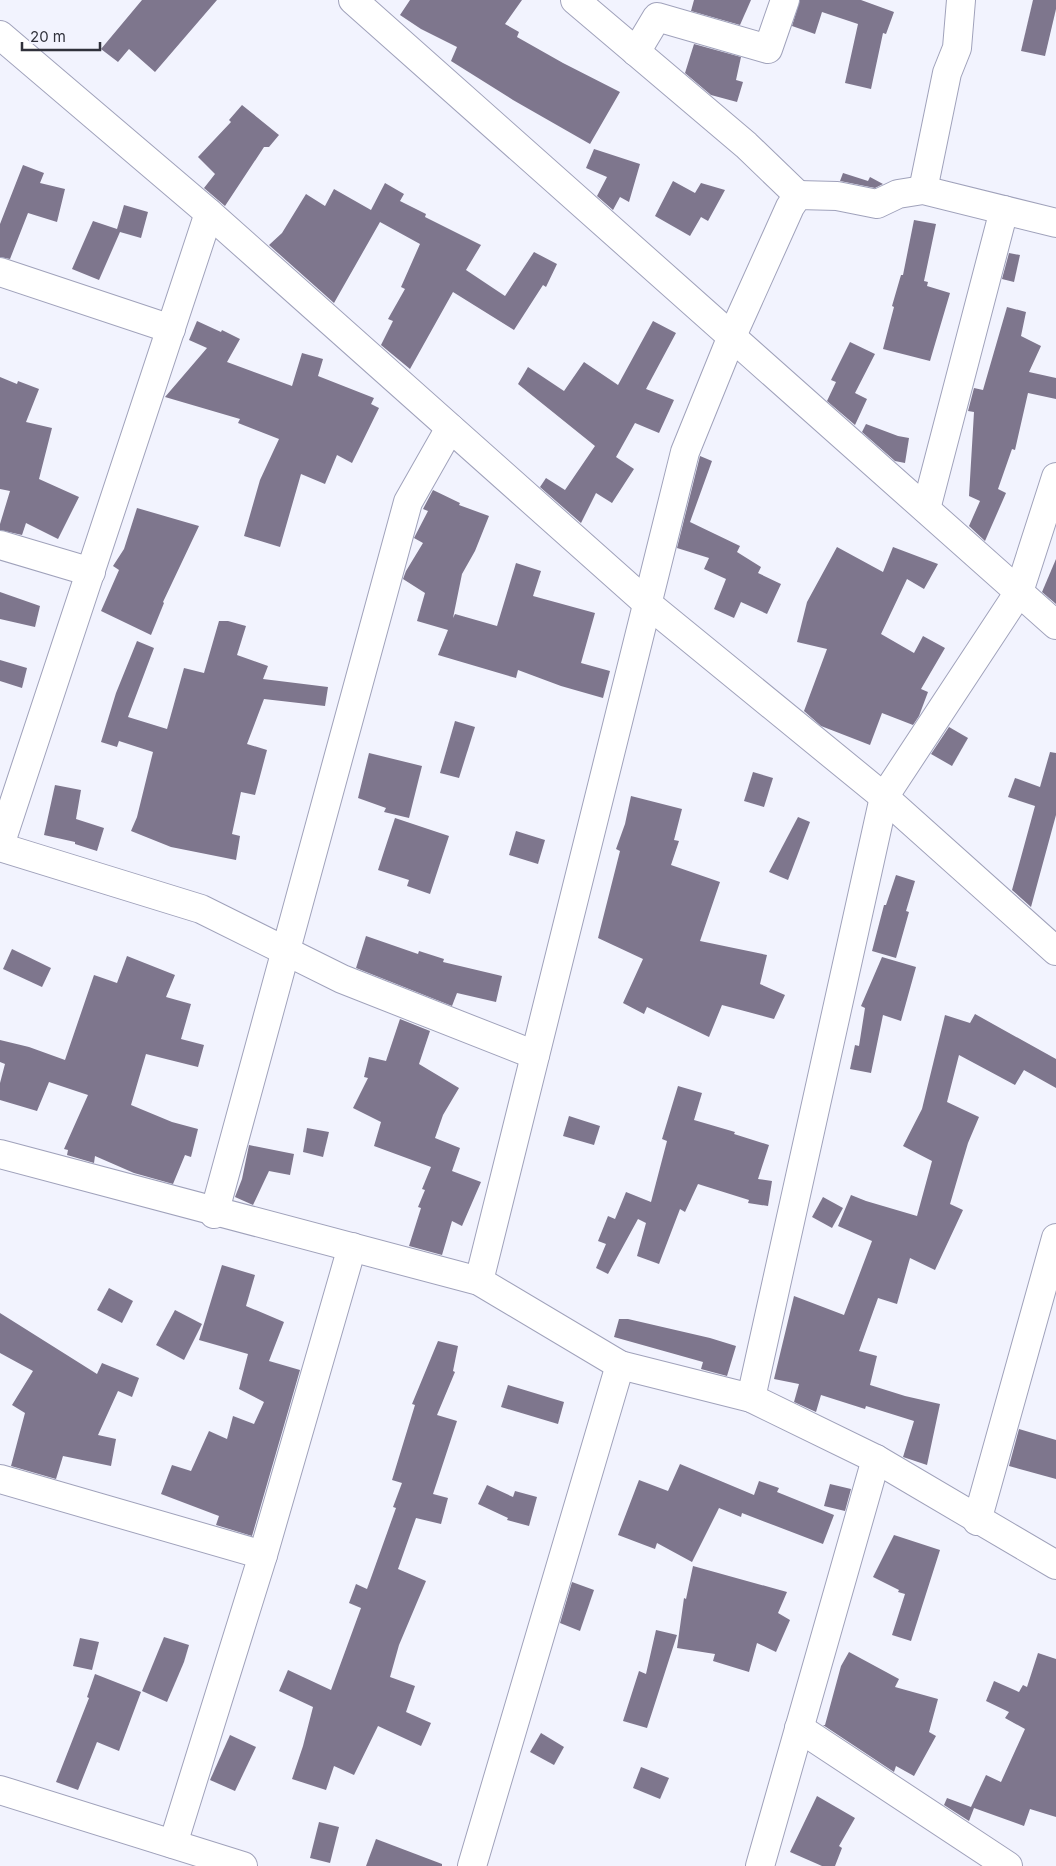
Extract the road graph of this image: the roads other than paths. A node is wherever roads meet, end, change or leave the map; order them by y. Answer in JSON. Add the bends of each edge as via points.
{"nodes":[{"id":1,"x":354,"y":0,"type":"edge"},
{"id":2,"x":785,"y":0,"type":"edge"},
{"id":3,"x":961,"y":0,"type":"edge"},
{"id":4,"x":588,"y":4,"type":"edge"},
{"id":5,"x":0,"y":35,"type":"edge"},
{"id":6,"x":636,"y":52,"type":"junction"},
{"id":7,"x":923,"y":190,"type":"junction"},
{"id":8,"x":798,"y":195,"type":"junction"},
{"id":9,"x":1004,"y":210,"type":"junction"},
{"id":10,"x":209,"y":213,"type":"junction"},
{"id":11,"x":1056,"y":224,"type":"edge"},
{"id":12,"x":0,"y":272,"type":"edge"},
{"id":13,"x":171,"y":329,"type":"junction"},
{"id":14,"x":732,"y":336,"type":"junction"},
{"id":15,"x":450,"y":428,"type":"junction"},
{"id":16,"x":1056,"y":477,"type":"edge"},
{"id":17,"x":926,"y":509,"type":"junction"},
{"id":18,"x":0,"y":545,"type":"edge"},
{"id":19,"x":90,"y":572,"type":"junction"},
{"id":20,"x":1019,"y":592,"type":"junction"},
{"id":21,"x":648,"y":604,"type":"junction"},
{"id":22,"x":1056,"y":625,"type":"edge"},
{"id":23,"x":884,"y":797,"type":"junction"},
{"id":24,"x":0,"y":846,"type":"edge"},
{"id":25,"x":287,"y":951,"type":"junction"},
{"id":26,"x":1056,"y":951,"type":"edge"},
{"id":27,"x":535,"y":1055,"type":"junction"},
{"id":28,"x":0,"y":1154,"type":"edge"},
{"id":29,"x":215,"y":1213,"type":"junction"},
{"id":30,"x":1056,"y":1238,"type":"edge"},
{"id":31,"x":352,"y":1248,"type":"junction"},
{"id":32,"x":479,"y":1281,"type":"junction"},
{"id":33,"x":620,"y":1365,"type":"junction"},
{"id":34,"x":751,"y":1398,"type":"junction"},
{"id":35,"x":876,"y":1459,"type":"junction"},
{"id":36,"x":0,"y":1479,"type":"edge"},
{"id":37,"x":978,"y":1520,"type":"junction"},
{"id":38,"x":263,"y":1555,"type":"junction"},
{"id":39,"x":1056,"y":1565,"type":"edge"},
{"id":40,"x":799,"y":1728,"type":"junction"},
{"id":41,"x":0,"y":1790,"type":"edge"},
{"id":42,"x":173,"y":1844,"type":"junction"},
{"id":43,"x":243,"y":1866,"type":"edge"},
{"id":44,"x":472,"y":1866,"type":"edge"},
{"id":45,"x":760,"y":1866,"type":"edge"},
{"id":46,"x":1008,"y":1866,"type":"edge"}],
"edges":[{"from":1,"to":14,"type":"street"},
{"from":2,"to":6,"type":"street","via":[[768,49],[657,17]]},
{"from":3,"to":7,"type":"street","via":[[957,48],[947,73]]},
{"from":4,"to":6,"type":"street"},
{"from":5,"to":10,"type":"street"},
{"from":6,"to":8,"type":"street","via":[[746,145]]},
{"from":7,"to":8,"type":"street","via":[[898,194],[877,204],[837,196]]},
{"from":7,"to":9,"type":"street"},
{"from":8,"to":14,"type":"street"},
{"from":9,"to":11,"type":"street"},
{"from":9,"to":17,"type":"street"},
{"from":10,"to":13,"type":"street"},
{"from":10,"to":15,"type":"street"},
{"from":12,"to":13,"type":"street"},
{"from":13,"to":19,"type":"street"},
{"from":14,"to":17,"type":"street"},
{"from":14,"to":21,"type":"street","via":[[685,452]]},
{"from":15,"to":21,"type":"street"},
{"from":15,"to":25,"type":"street","via":[[408,502]]},
{"from":16,"to":20,"type":"street"},
{"from":17,"to":20,"type":"street"},
{"from":18,"to":19,"type":"street"},
{"from":19,"to":24,"type":"street"},
{"from":20,"to":22,"type":"street"},
{"from":20,"to":23,"type":"street"},
{"from":21,"to":23,"type":"street"},
{"from":21,"to":27,"type":"street"},
{"from":23,"to":26,"type":"street"},
{"from":23,"to":34,"type":"street"},
{"from":24,"to":25,"type":"street","via":[[201,910]]},
{"from":25,"to":27,"type":"street","via":[[342,979]]},
{"from":25,"to":29,"type":"street"},
{"from":27,"to":32,"type":"street"},
{"from":28,"to":29,"type":"street"},
{"from":29,"to":31,"type":"street"},
{"from":30,"to":37,"type":"street"},
{"from":31,"to":32,"type":"street"},
{"from":31,"to":38,"type":"street"},
{"from":32,"to":33,"type":"street"},
{"from":33,"to":34,"type":"street"},
{"from":33,"to":44,"type":"street"},
{"from":34,"to":35,"type":"street"},
{"from":35,"to":37,"type":"street"},
{"from":35,"to":40,"type":"street"},
{"from":36,"to":38,"type":"street"},
{"from":37,"to":39,"type":"street"},
{"from":38,"to":42,"type":"street"},
{"from":40,"to":45,"type":"street"},
{"from":40,"to":46,"type":"street"},
{"from":41,"to":42,"type":"street"},
{"from":42,"to":43,"type":"street"}]}
